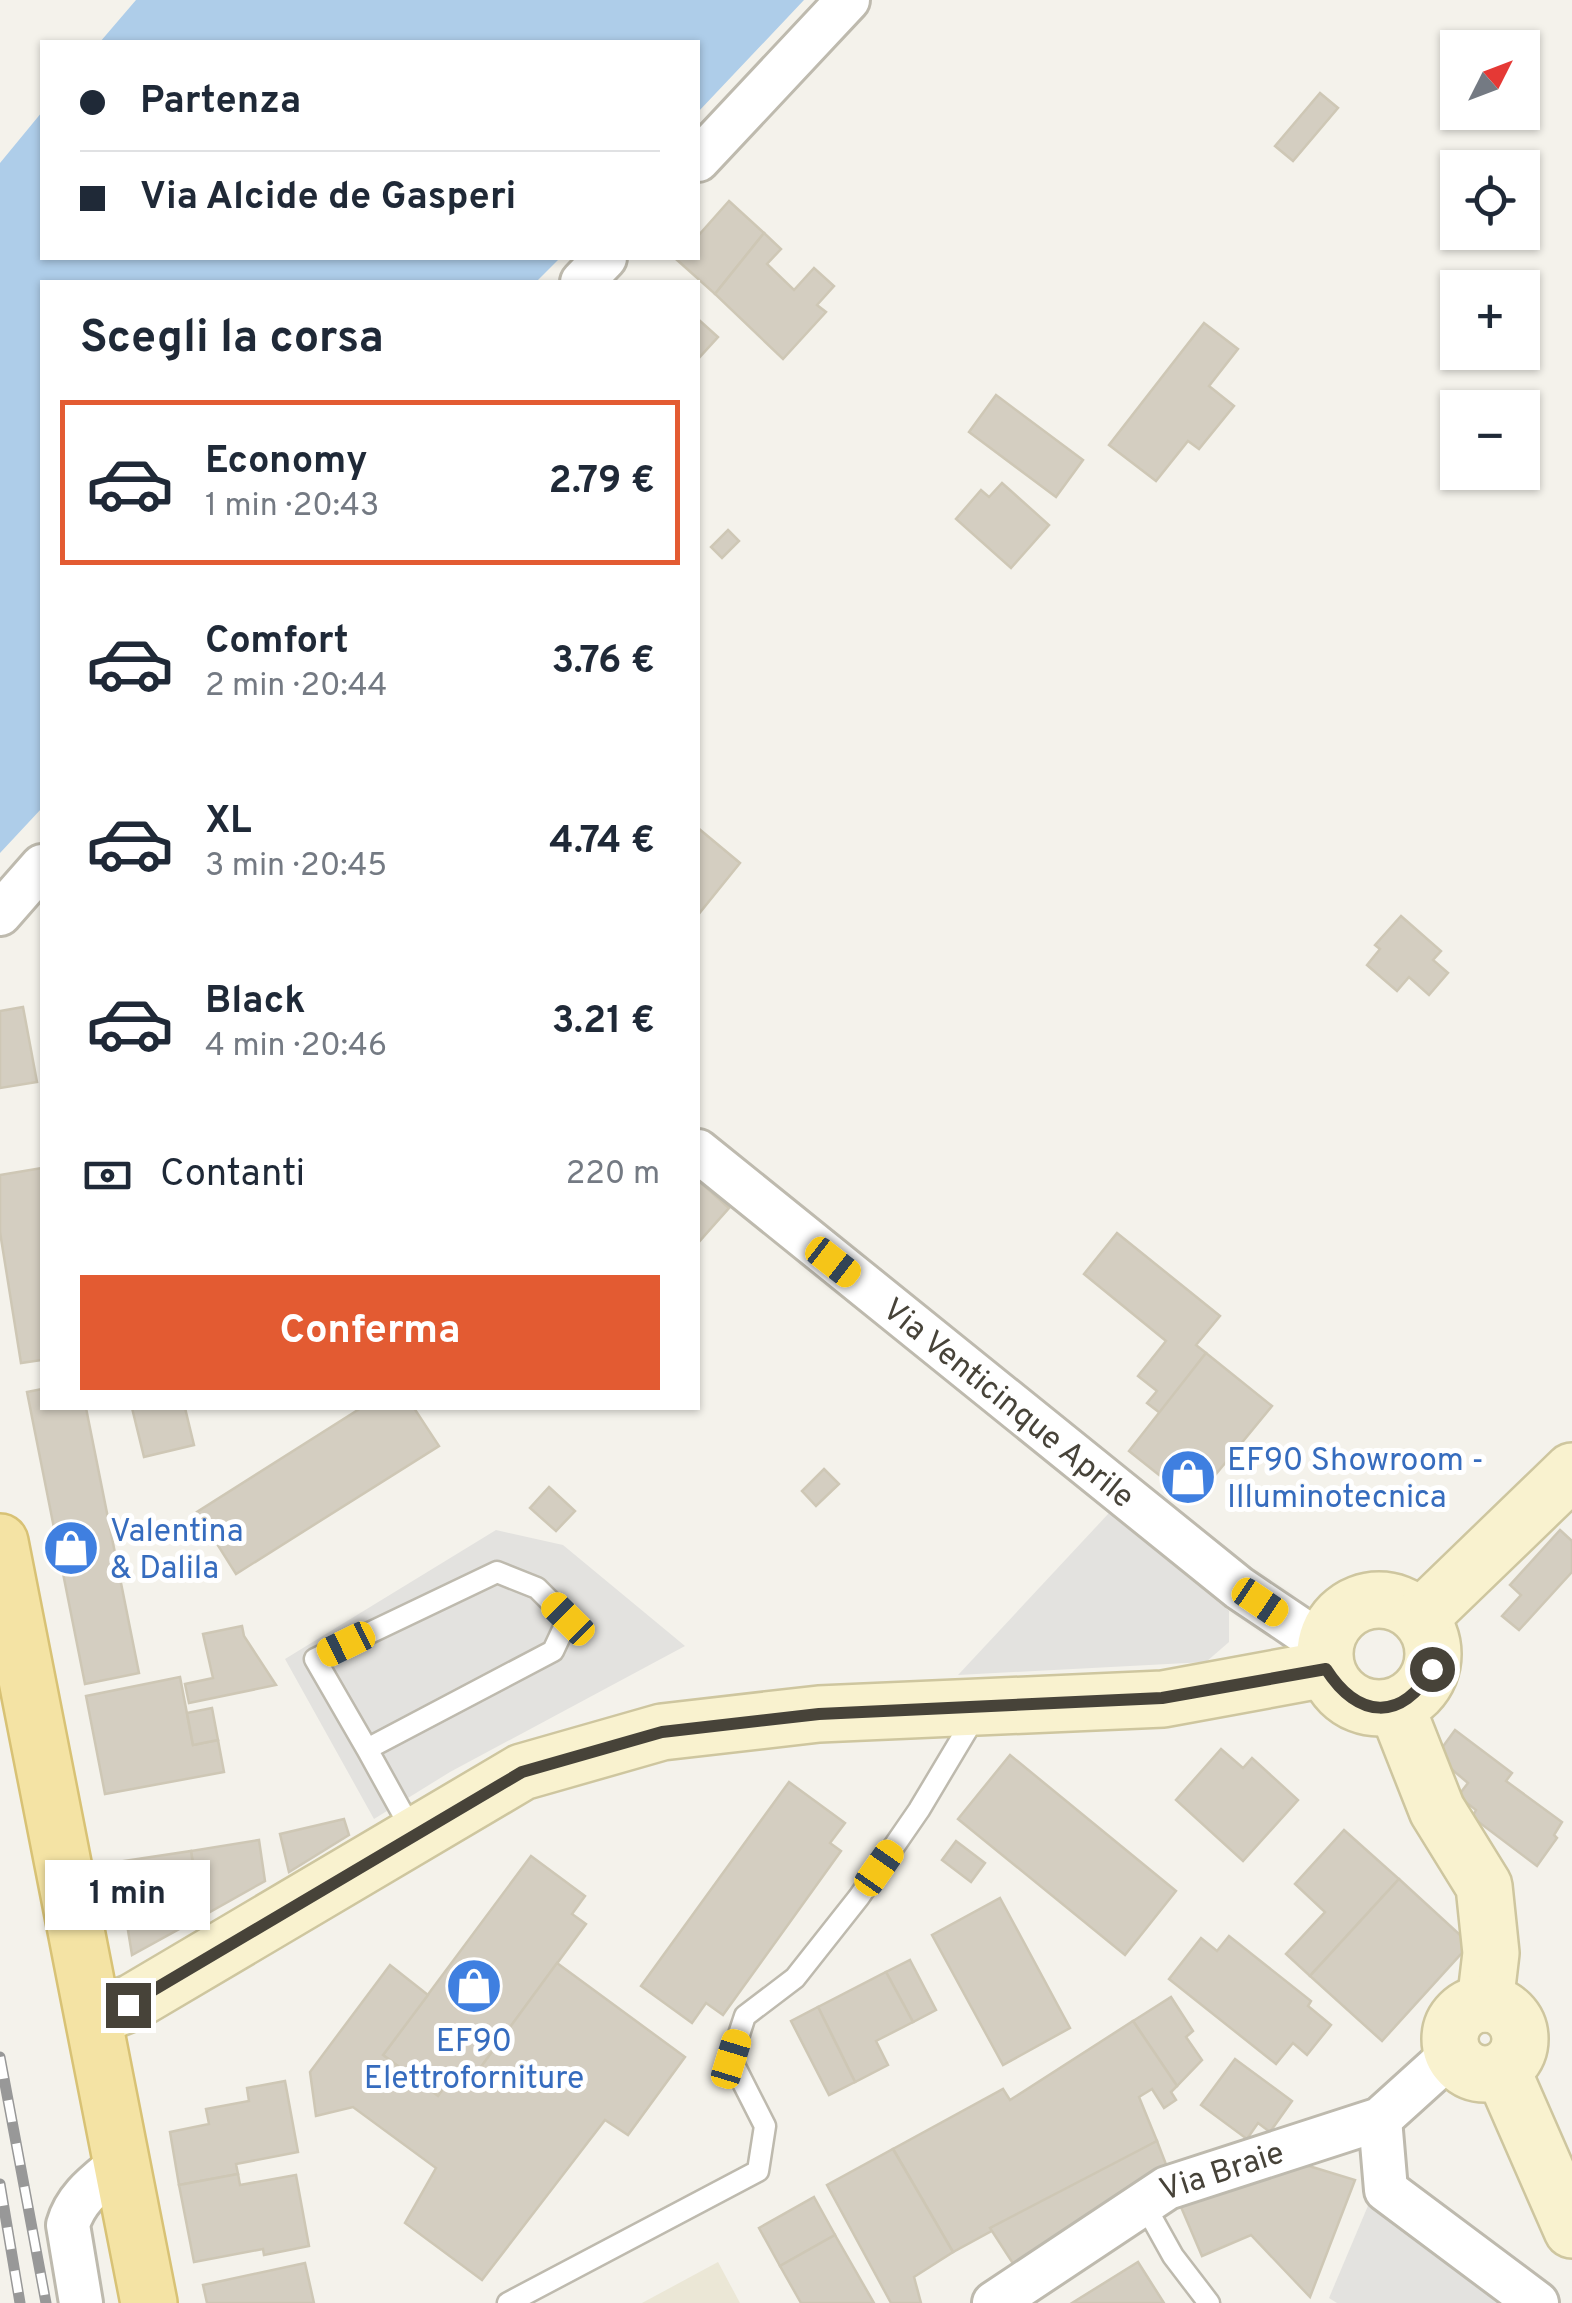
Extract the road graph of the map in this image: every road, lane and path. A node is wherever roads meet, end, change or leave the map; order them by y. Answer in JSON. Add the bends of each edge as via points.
{"nodes":[{"id":1,"x":848,"y":0,"type":"edge"},
{"id":2,"x":700,"y":158,"type":"edge"},
{"id":3,"x":604,"y":260,"type":"edge"},
{"id":4,"x":584,"y":280,"type":"edge"},
{"id":5,"x":40,"y":868,"type":"edge"},
{"id":6,"x":0,"y":914,"type":"edge"},
{"id":7,"x":700,"y":1153,"type":"edge"},
{"id":8,"x":1572,"y":1471,"type":"edge"},
{"id":9,"x":0,"y":1542,"type":"edge"},
{"id":10,"x":1420,"y":1618,"type":"junction"},
{"id":11,"x":1326,"y":1658,"type":"junction"},
{"id":12,"x":1396,"y":1706,"type":"junction"},
{"id":13,"x":980,"y":1707,"type":"junction"},
{"id":14,"x":367,"y":1748,"type":"junction"},
{"id":15,"x":415,"y":1836,"type":"junction"},
{"id":16,"x":95,"y":2017,"type":"junction"},
{"id":17,"x":1478,"y":2061,"type":"junction"},
{"id":18,"x":1380,"y":2120,"type":"junction"},
{"id":19,"x":122,"y":2162,"type":"junction"},
{"id":20,"x":1144,"y":2204,"type":"junction"},
{"id":21,"x":1572,"y":2230,"type":"edge"},
{"id":22,"x":81,"y":2303,"type":"edge"},
{"id":23,"x":149,"y":2303,"type":"edge"},
{"id":24,"x":508,"y":2303,"type":"edge"},
{"id":25,"x":994,"y":2303,"type":"edge"},
{"id":26,"x":1210,"y":2303,"type":"edge"},
{"id":27,"x":1538,"y":2303,"type":"edge"}],
"edges":[{"from":1,"to":2,"type":"street"},
{"from":3,"to":4,"type":"street"},
{"from":5,"to":6,"type":"street"},
{"from":7,"to":11,"type":"street","name":"Via Venticinque Aprile"},
{"from":8,"to":10,"type":"street"},
{"from":9,"to":16,"type":"main road"},
{"from":10,"to":11,"type":"street","via":[[1394,1601],[1364,1601],[1338,1618]]},
{"from":10,"to":12,"type":"street","via":[[1433,1642],[1432,1669],[1419,1692]]},
{"from":11,"to":12,"type":"street","via":[[1342,1694],[1367,1708]]},
{"from":11,"to":13,"type":"street","via":[[1162,1698]]},
{"from":12,"to":17,"type":"street","via":[[1438,1810],[1484,1886],[1491,1953],[1485,2004],[1471,2007],[1452,2026]]},
{"from":13,"to":15,"type":"street","via":[[819,1714],[662,1732],[522,1772]]},
{"from":13,"to":24,"type":"lane","via":[[859,1897],[795,1978],[745,2016],[731,2059],[765,2126],[758,2171]]},
{"from":14,"to":14,"type":"lane","via":[[553,1651],[568,1619],[537,1588],[497,1572],[316,1659]]},
{"from":14,"to":15,"type":"lane"},
{"from":15,"to":16,"type":"street","via":[[133,2002]]},
{"from":16,"to":19,"type":"main road"},
{"from":17,"to":18,"type":"street","name":"Via Braie"},
{"from":17,"to":21,"type":"street"},
{"from":18,"to":20,"type":"street","name":"Via Braie","via":[[1167,2188]]},
{"from":18,"to":27,"type":"street","via":[[1386,2190]]},
{"from":19,"to":22,"type":"street","via":[[71,2214]]},
{"from":19,"to":23,"type":"main road"},
{"from":20,"to":25,"type":"street","name":"Via Braie"},
{"from":20,"to":26,"type":"lane"}]}
